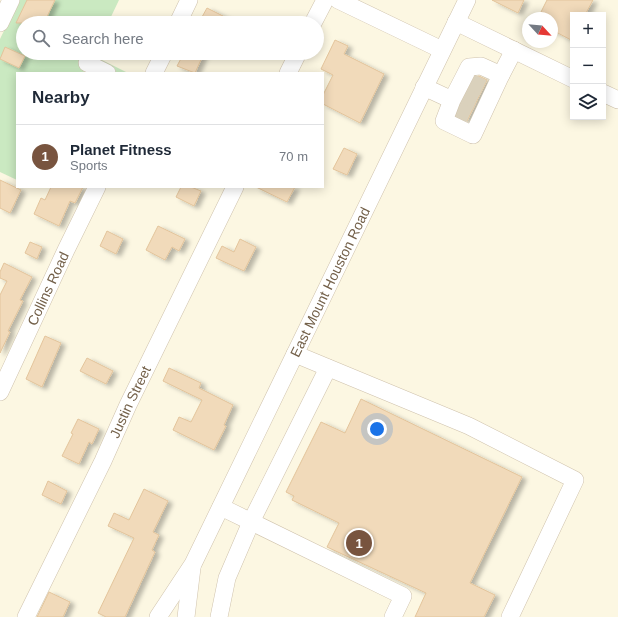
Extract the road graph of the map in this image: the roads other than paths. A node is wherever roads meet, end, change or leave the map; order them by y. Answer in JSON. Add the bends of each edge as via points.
{"nodes":[{"id":1,"x":12,"y":0,"type":"edge"},
{"id":2,"x":189,"y":0,"type":"edge"},
{"id":3,"x":325,"y":0,"type":"edge"},
{"id":4,"x":338,"y":0,"type":"edge"},
{"id":5,"x":467,"y":0,"type":"edge"},
{"id":6,"x":181,"y":16,"type":"edge"},
{"id":7,"x":317,"y":16,"type":"edge"},
{"id":8,"x":456,"y":22,"type":"junction"},
{"id":9,"x":0,"y":23,"type":"edge"},
{"id":10,"x":442,"y":50,"type":"junction"},
{"id":11,"x":514,"y":50,"type":"junction"},
{"id":12,"x":160,"y":60,"type":"edge"},
{"id":13,"x":294,"y":60,"type":"edge"},
{"id":14,"x":87,"y":63,"type":"dead end"},
{"id":15,"x":105,"y":72,"type":"edge"},
{"id":16,"x":154,"y":72,"type":"edge"},
{"id":17,"x":288,"y":72,"type":"edge"},
{"id":18,"x":501,"y":75,"type":"junction"},
{"id":19,"x":570,"y":77,"type":"edge"},
{"id":20,"x":424,"y":87,"type":"junction"},
{"id":21,"x":606,"y":94,"type":"edge"},
{"id":22,"x":469,"y":99,"type":"junction"},
{"id":23,"x":618,"y":100,"type":"edge"},
{"id":24,"x":97,"y":188,"type":"edge"},
{"id":25,"x":235,"y":188,"type":"edge"},
{"id":26,"x":295,"y":354,"type":"junction"},
{"id":27,"x":328,"y":368,"type":"junction"},
{"id":28,"x":0,"y":392,"type":"edge"},
{"id":29,"x":221,"y":507,"type":"junction"},
{"id":30,"x":251,"y":522,"type":"junction"},
{"id":31,"x":193,"y":564,"type":"junction"},
{"id":32,"x":26,"y":617,"type":"edge"},
{"id":33,"x":158,"y":617,"type":"edge"},
{"id":34,"x":186,"y":617,"type":"edge"},
{"id":35,"x":219,"y":617,"type":"edge"},
{"id":36,"x":393,"y":617,"type":"edge"},
{"id":37,"x":510,"y":617,"type":"edge"}],
"edges":[{"from":1,"to":9,"type":"street"},
{"from":2,"to":6,"type":"street"},
{"from":3,"to":7,"type":"street"},
{"from":4,"to":10,"type":"street"},
{"from":5,"to":8,"type":"street","name":"East Mount Houston Road"},
{"from":8,"to":10,"type":"street","name":"East Mount Houston Road"},
{"from":8,"to":11,"type":"street"},
{"from":10,"to":20,"type":"street","name":"East Mount Houston Road"},
{"from":11,"to":18,"type":"street"},
{"from":11,"to":19,"type":"street"},
{"from":12,"to":16,"type":"street"},
{"from":13,"to":17,"type":"street"},
{"from":14,"to":15,"type":"street"},
{"from":18,"to":22,"type":"street"},
{"from":18,"to":22,"type":"street","via":[[481,66],[469,67]]},
{"from":20,"to":22,"type":"street"},
{"from":20,"to":26,"type":"street","name":"East Mount Houston Road"},
{"from":21,"to":23,"type":"street"},
{"from":24,"to":28,"type":"street","name":"Collins Road"},
{"from":25,"to":32,"type":"street","name":"Justin Street"},
{"from":26,"to":27,"type":"street"},
{"from":26,"to":29,"type":"street","name":"East Mount Houston Road"},
{"from":27,"to":30,"type":"street"},
{"from":27,"to":37,"type":"street","via":[[469,426],[575,480]]},
{"from":29,"to":30,"type":"street"},
{"from":29,"to":31,"type":"street","name":"East Mount Houston Road"},
{"from":30,"to":35,"type":"street","via":[[227,578]]},
{"from":30,"to":36,"type":"street","via":[[403,596]]},
{"from":31,"to":33,"type":"street","name":"East Mount Houston Road"},
{"from":31,"to":34,"type":"street","name":"East Mount Houston Road"}]}
